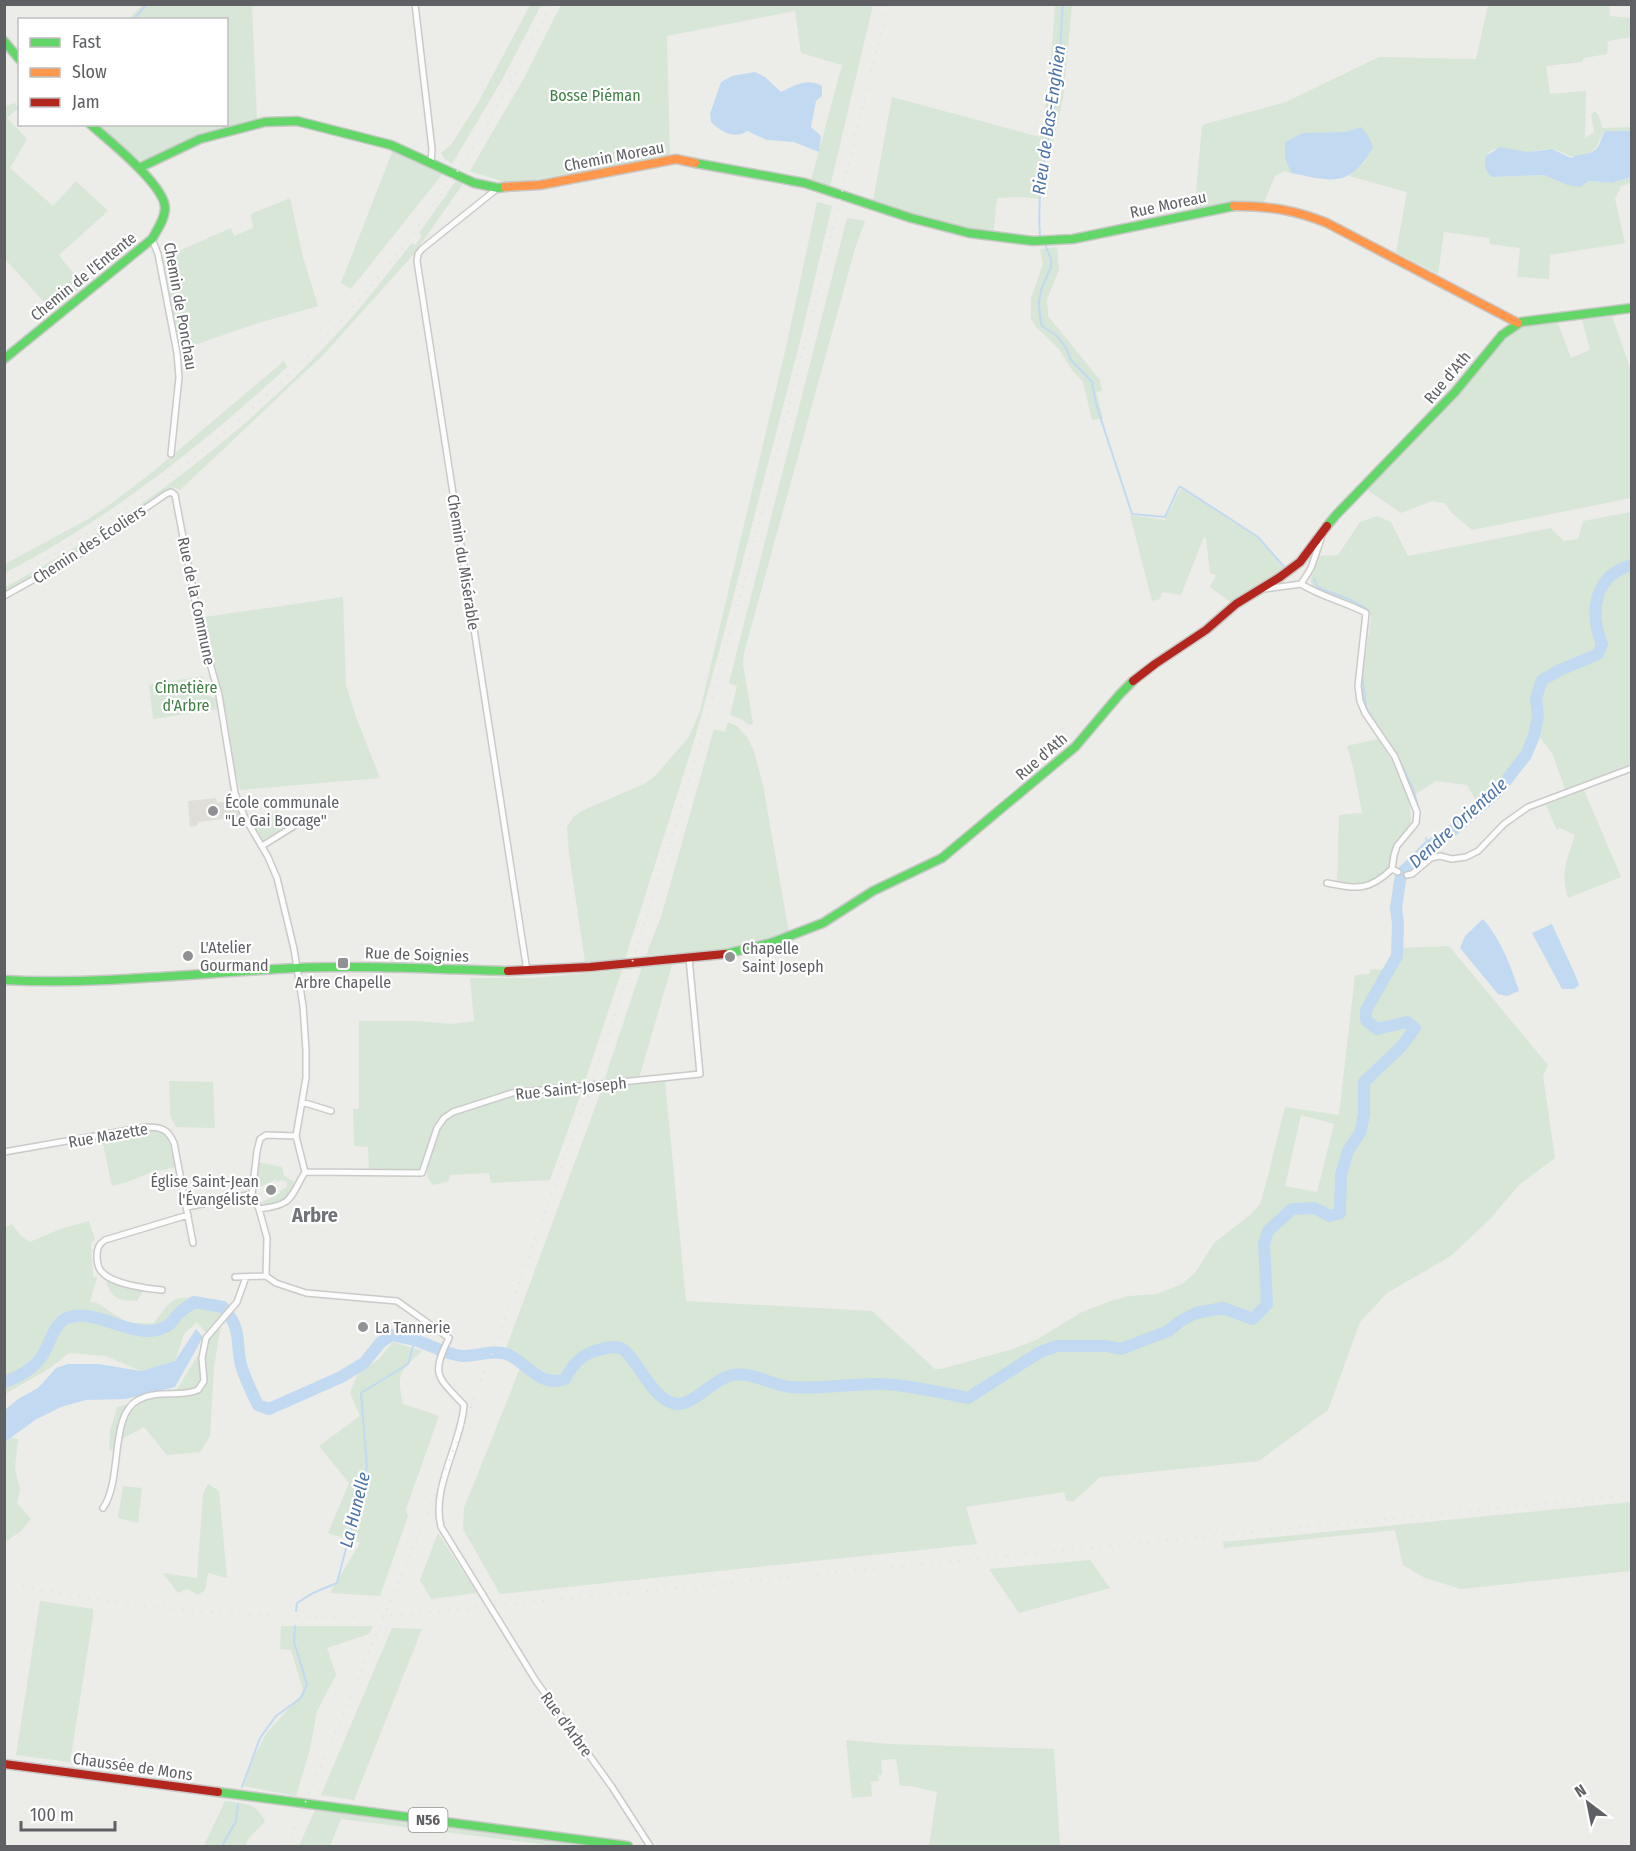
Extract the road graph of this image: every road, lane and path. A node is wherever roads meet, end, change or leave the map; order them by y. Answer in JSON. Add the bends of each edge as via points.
{"nodes":[{"id":1,"x":415,"y":4,"type":"edge"},
{"id":2,"x":4,"y":41,"type":"edge"},
{"id":3,"x":18,"y":58,"type":"edge"},
{"id":4,"x":92,"y":126,"type":"edge"},
{"id":5,"x":431,"y":162,"type":"junction"},
{"id":6,"x":139,"y":168,"type":"junction"},
{"id":7,"x":806,"y":183,"type":"joint"},
{"id":8,"x":498,"y":188,"type":"junction"},
{"id":9,"x":152,"y":239,"type":"junction"},
{"id":10,"x":1632,"y":308,"type":"edge"},
{"id":11,"x":1518,"y":323,"type":"junction"},
{"id":12,"x":4,"y":359,"type":"edge"},
{"id":13,"x":171,"y":454,"type":"dead end"},
{"id":14,"x":173,"y":493,"type":"joint"},
{"id":15,"x":1322,"y":536,"type":"junction"},
{"id":16,"x":1301,"y":584,"type":"junction"},
{"id":17,"x":1261,"y":589,"type":"junction"},
{"id":18,"x":4,"y":596,"type":"edge"},
{"id":19,"x":1632,"y":768,"type":"edge"},
{"id":20,"x":294,"y":826,"type":"dead end"},
{"id":21,"x":262,"y":846,"type":"junction"},
{"id":22,"x":1407,"y":875,"type":"dead end"},
{"id":23,"x":1327,"y":882,"type":"dead end"},
{"id":24,"x":824,"y":923,"type":"joint"},
{"id":25,"x":689,"y":958,"type":"junction"},
{"id":26,"x":296,"y":968,"type":"junction"},
{"id":27,"x":527,"y":971,"type":"junction"},
{"id":28,"x":4,"y":980,"type":"edge"},
{"id":29,"x":302,"y":1102,"type":"junction"},
{"id":30,"x":331,"y":1111,"type":"dead end"},
{"id":31,"x":296,"y":1136,"type":"junction"},
{"id":32,"x":4,"y":1152,"type":"edge"},
{"id":33,"x":305,"y":1172,"type":"junction"},
{"id":34,"x":252,"y":1194,"type":"junction"},
{"id":35,"x":187,"y":1207,"type":"junction"},
{"id":36,"x":259,"y":1209,"type":"junction"},
{"id":37,"x":188,"y":1215,"type":"junction"},
{"id":38,"x":193,"y":1243,"type":"dead end"},
{"id":39,"x":266,"y":1276,"type":"junction"},
{"id":40,"x":235,"y":1277,"type":"dead end"},
{"id":41,"x":246,"y":1277,"type":"junction"},
{"id":42,"x":162,"y":1290,"type":"dead end"},
{"id":43,"x":103,"y":1508,"type":"dead end"},
{"id":44,"x":4,"y":1764,"type":"edge"},
{"id":45,"x":628,"y":1846,"type":"edge"},
{"id":46,"x":650,"y":1846,"type":"edge"}],
"edges":[{"from":1,"to":5,"type":"street"},
{"from":2,"to":3,"type":"street"},
{"from":4,"to":6,"type":"street","name":"Chemin de Ponchau"},
{"from":5,"to":6,"type":"street","name":"Chemin Moreau","via":[[391,145],[297,121],[265,122],[200,139]]},
{"from":5,"to":8,"type":"street","name":"Chemin Moreau","via":[[474,183]]},
{"from":6,"to":9,"type":"street","name":"Chemin de Ponchau","via":[[162,195],[165,208]]},
{"from":7,"to":8,"type":"street","name":"Chemin Moreau","via":[[676,159],[540,185]]},
{"from":7,"to":11,"type":"street","name":"Rue Moreau","via":[[911,218],[1032,241],[1073,239],[1235,206],[1299,212]]},
{"from":8,"to":27,"type":"street","name":"Chemin du Misérable","via":[[422,249],[417,261]]},
{"from":9,"to":12,"type":"street","name":"Chemin de l'Entente"},
{"from":9,"to":13,"type":"street","name":"Chemin de Ponchau","via":[[178,361]]},
{"from":10,"to":11,"type":"street"},
{"from":11,"to":15,"type":"street","name":"Rue d'Ath","via":[[1502,335],[1455,392],[1336,515]]},
{"from":14,"to":18,"type":"street","name":"Chemin des Écoliers","via":[[81,553]]},
{"from":14,"to":21,"type":"street","name":"Rue de la Commune","via":[[201,632],[219,695],[235,793]]},
{"from":15,"to":16,"type":"street","name":"Rue d'Ath"},
{"from":15,"to":17,"type":"street","name":"Rue d'Ath","via":[[1300,562]]},
{"from":16,"to":17,"type":"street","name":"Rue d'Ath"},
{"from":16,"to":23,"type":"street","via":[[1366,613],[1358,686],[1360,701],[1395,757],[1417,812],[1416,823],[1397,846],[1395,871],[1370,886]]},
{"from":17,"to":24,"type":"street","name":"Rue d'Ath","via":[[1136,679],[1075,747],[942,858],[873,891]]},
{"from":19,"to":22,"type":"street","via":[[1528,807],[1466,858],[1431,858]]},
{"from":20,"to":21,"type":"street"},
{"from":21,"to":26,"type":"street","name":"Rue de la Commune","via":[[280,886]]},
{"from":24,"to":25,"type":"street","name":"Rue de Soignies","via":[[732,953]]},
{"from":25,"to":27,"type":"street","name":"Rue de Soignies"},
{"from":25,"to":33,"type":"street","name":"Rue Saint-Joseph","via":[[700,1074],[512,1093],[453,1112],[437,1128],[422,1173]]},
{"from":26,"to":27,"type":"street","name":"Rue de Soignies"},
{"from":26,"to":28,"type":"street","name":"Rue de Soignies","via":[[159,977]]},
{"from":26,"to":29,"type":"street","name":"Rue de la Commune","via":[[305,1034]]},
{"from":29,"to":30,"type":"street"},
{"from":29,"to":31,"type":"street","name":"Rue de la Commune"},
{"from":31,"to":33,"type":"street"},
{"from":31,"to":34,"type":"street","via":[[261,1138]]},
{"from":32,"to":35,"type":"street","name":"Rue Mazette","via":[[159,1127],[169,1132],[174,1143]]},
{"from":33,"to":36,"type":"street","via":[[289,1201]]},
{"from":34,"to":35,"type":"street"},
{"from":34,"to":36,"type":"street"},
{"from":35,"to":37,"type":"street"},
{"from":36,"to":39,"type":"street","via":[[267,1238]]},
{"from":37,"to":38,"type":"street"},
{"from":37,"to":42,"type":"street","via":[[105,1240],[97,1249],[100,1270],[109,1279]]},
{"from":39,"to":41,"type":"street"},
{"from":39,"to":46,"type":"street","name":"Rue d'Arbre","via":[[276,1284],[306,1293],[397,1301],[449,1338],[439,1360],[438,1374],[464,1405],[463,1422],[442,1488],[438,1514],[441,1527],[536,1681]]},
{"from":40,"to":41,"type":"street"},
{"from":41,"to":43,"type":"street","via":[[233,1308],[206,1338],[202,1358],[204,1381],[198,1390],[160,1393],[128,1406],[118,1438],[114,1484]]},
{"from":44,"to":45,"type":"street","name":"Chaussée de Mons","number":"N56"}]}
